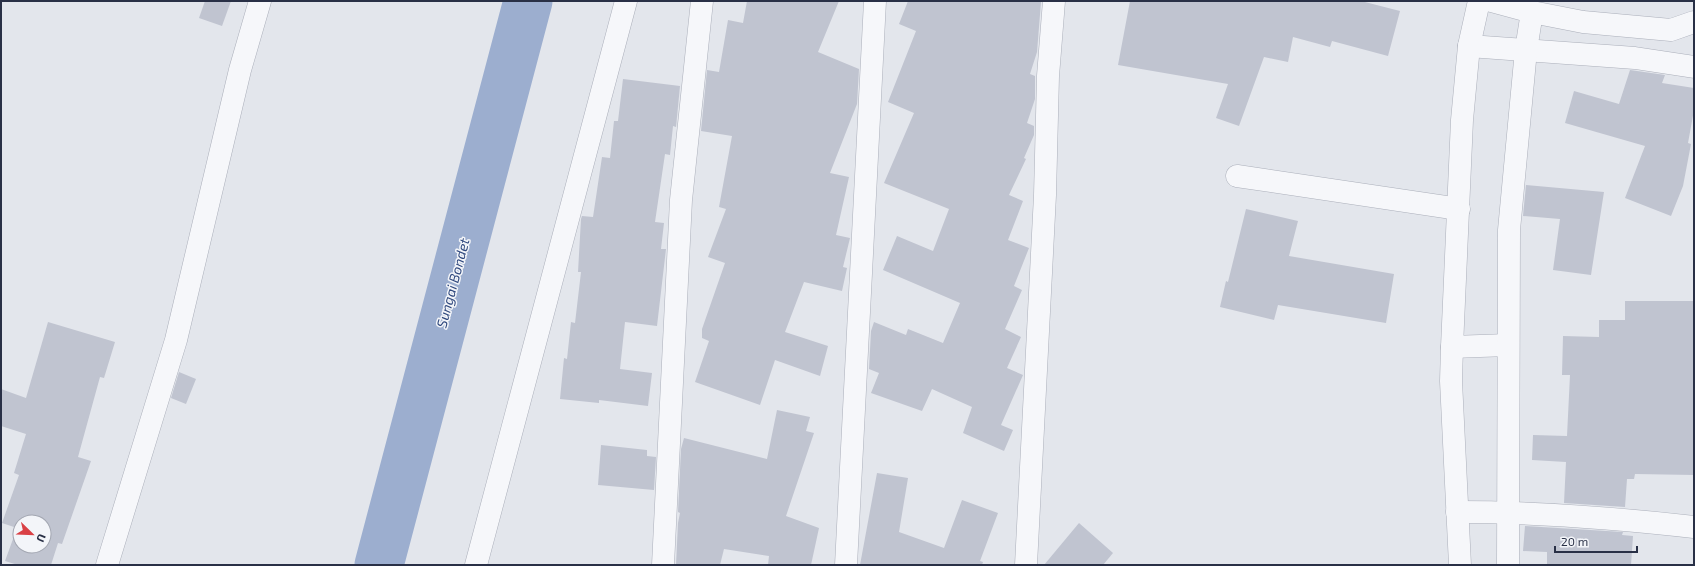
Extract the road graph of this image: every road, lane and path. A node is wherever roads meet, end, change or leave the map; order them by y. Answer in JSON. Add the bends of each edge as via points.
{"nodes":[{"id":1,"x":260,"y":1,"type":"edge"},
{"id":2,"x":626,"y":1,"type":"edge"},
{"id":3,"x":702,"y":1,"type":"edge"},
{"id":4,"x":875,"y":1,"type":"edge"},
{"id":5,"x":1054,"y":1,"type":"edge"},
{"id":6,"x":1479,"y":1,"type":"edge"},
{"id":7,"x":1514,"y":7,"type":"edge"},
{"id":8,"x":1694,"y":22,"type":"edge"},
{"id":9,"x":1469,"y":46,"type":"junction"},
{"id":10,"x":1523,"y":50,"type":"junction"},
{"id":11,"x":1694,"y":67,"type":"edge"},
{"id":12,"x":1237,"y":176,"type":"dead end"},
{"id":13,"x":1459,"y":209,"type":"junction"},
{"id":14,"x":1495,"y":345,"type":"junction"},
{"id":15,"x":1452,"y":347,"type":"junction"},
{"id":16,"x":1458,"y":512,"type":"junction"},
{"id":17,"x":1496,"y":512,"type":"junction"},
{"id":18,"x":1694,"y":527,"type":"edge"},
{"id":19,"x":107,"y":565,"type":"edge"},
{"id":20,"x":476,"y":565,"type":"edge"},
{"id":21,"x":663,"y":565,"type":"edge"},
{"id":22,"x":846,"y":565,"type":"edge"},
{"id":23,"x":1026,"y":565,"type":"edge"},
{"id":24,"x":1460,"y":565,"type":"edge"},
{"id":25,"x":1508,"y":565,"type":"edge"}],
"edges":[{"from":1,"to":19,"type":"street","via":[[240,70],[176,340]]},
{"from":2,"to":20,"type":"street"},
{"from":3,"to":21,"type":"street","via":[[681,200]]},
{"from":4,"to":22,"type":"street"},
{"from":5,"to":23,"type":"street","via":[[1048,76],[1044,211]]},
{"from":6,"to":9,"type":"street"},
{"from":7,"to":8,"type":"street","via":[[1583,22],[1671,30]]},
{"from":7,"to":10,"type":"street"},
{"from":9,"to":10,"type":"street"},
{"from":9,"to":13,"type":"street","via":[[1462,120]]},
{"from":10,"to":11,"type":"street","via":[[1635,58]]},
{"from":10,"to":14,"type":"street","via":[[1509,230]]},
{"from":12,"to":13,"type":"street"},
{"from":13,"to":15,"type":"street"},
{"from":14,"to":15,"type":"street"},
{"from":14,"to":17,"type":"street"},
{"from":15,"to":16,"type":"street","via":[[1451,380]]},
{"from":16,"to":17,"type":"street"},
{"from":16,"to":24,"type":"street"},
{"from":17,"to":18,"type":"street","via":[[1644,521]]},
{"from":17,"to":25,"type":"street"}]}
